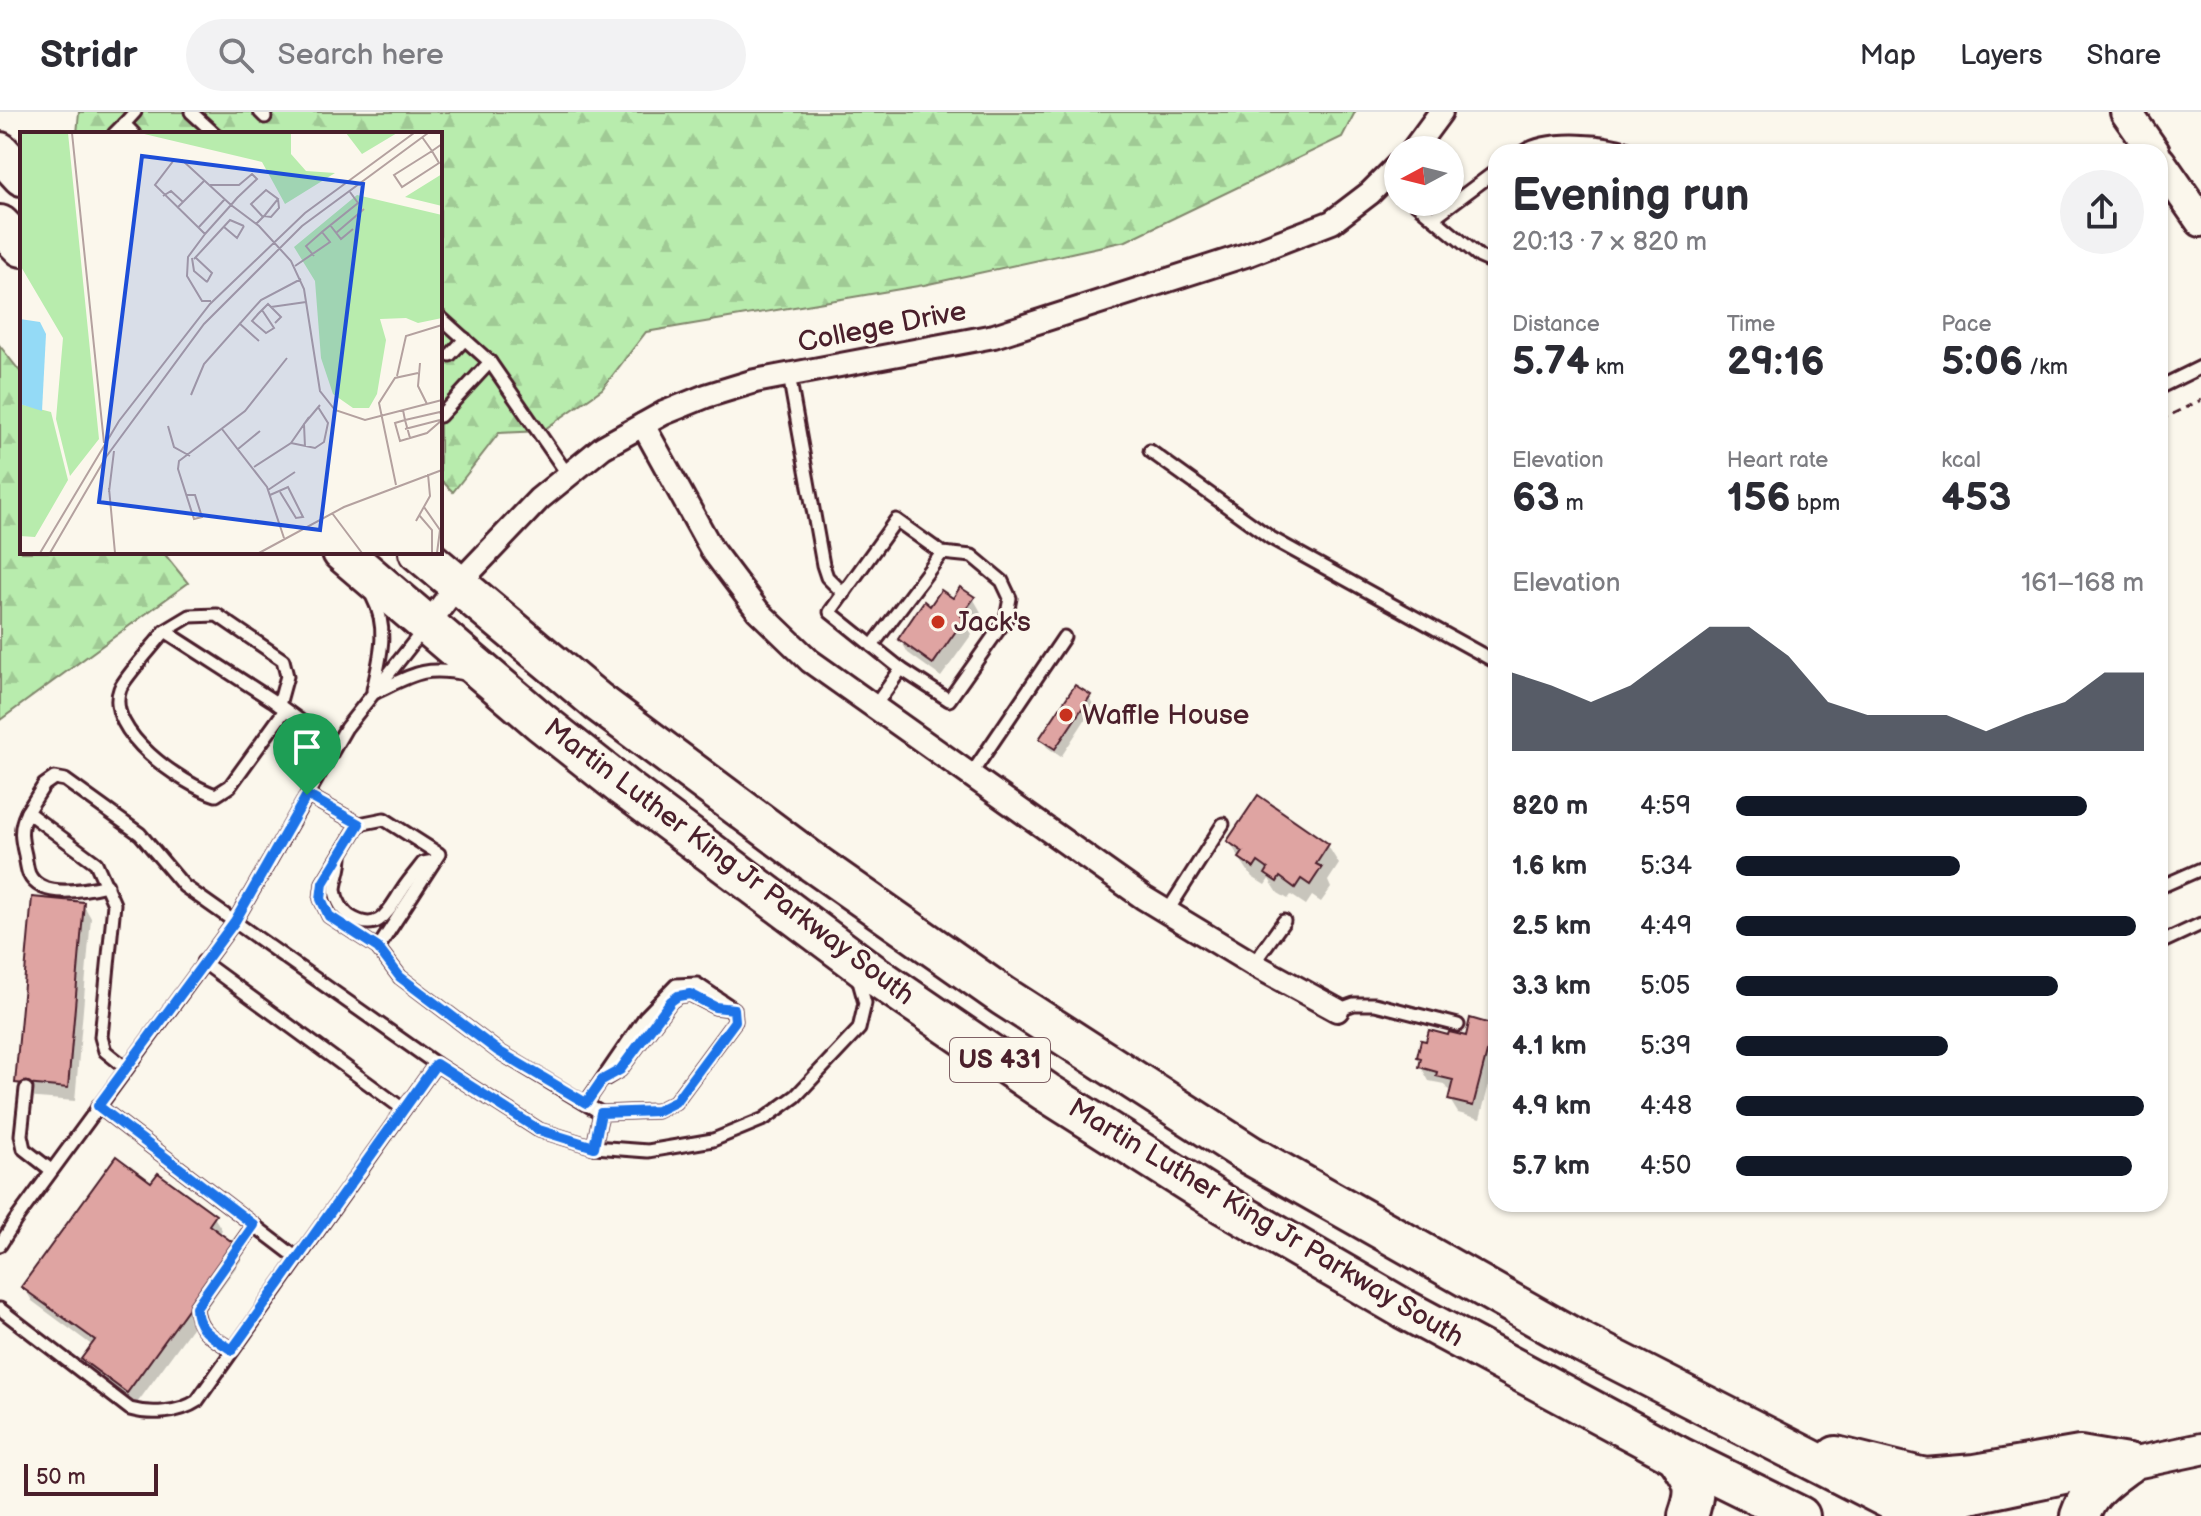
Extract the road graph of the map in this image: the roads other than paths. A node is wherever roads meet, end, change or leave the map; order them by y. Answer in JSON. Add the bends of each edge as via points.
{"nodes":[{"id":1,"x":135,"y":112,"type":"edge"},
{"id":2,"x":191,"y":112,"type":"edge"},
{"id":3,"x":1441,"y":112,"type":"edge"},
{"id":4,"x":2126,"y":112,"type":"edge"},
{"id":5,"x":124,"y":124,"type":"junction"},
{"id":6,"x":116,"y":132,"type":"edge"},
{"id":7,"x":132,"y":132,"type":"edge"},
{"id":8,"x":213,"y":132,"type":"edge"},
{"id":9,"x":1423,"y":136,"type":"edge"},
{"id":10,"x":1542,"y":144,"type":"edge"},
{"id":11,"x":1604,"y":144,"type":"edge"},
{"id":12,"x":2148,"y":144,"type":"edge"},
{"id":13,"x":0,"y":152,"type":"edge"},
{"id":14,"x":20,"y":174,"type":"edge"},
{"id":15,"x":2168,"y":174,"type":"edge"},
{"id":16,"x":1488,"y":177,"type":"edge"},
{"id":17,"x":1384,"y":184,"type":"edge"},
{"id":18,"x":1431,"y":216,"type":"edge"},
{"id":19,"x":1433,"y":218,"type":"junction"},
{"id":20,"x":2201,"y":221,"type":"edge"},
{"id":21,"x":0,"y":225,"type":"edge"},
{"id":22,"x":20,"y":245,"type":"edge"},
{"id":23,"x":1488,"y":260,"type":"edge"},
{"id":24,"x":442,"y":321,"type":"edge"},
{"id":25,"x":465,"y":339,"type":"junction"},
{"id":26,"x":450,"y":355,"type":"dead end"},
{"id":27,"x":490,"y":362,"type":"junction"},
{"id":28,"x":2201,"y":367,"type":"edge"},
{"id":29,"x":789,"y":375,"type":"junction"},
{"id":30,"x":2168,"y":383,"type":"edge"},
{"id":31,"x":442,"y":414,"type":"edge"},
{"id":32,"x":643,"y":425,"type":"junction"},
{"id":33,"x":1150,"y":451,"type":"dead end"},
{"id":34,"x":568,"y":475,"type":"junction"},
{"id":35,"x":942,"y":553,"type":"junction"},
{"id":36,"x":421,"y":554,"type":"edge"},
{"id":37,"x":349,"y":559,"type":"edge"},
{"id":38,"x":457,"y":585,"type":"junction"},
{"id":39,"x":844,"y":594,"type":"junction"},
{"id":40,"x":427,"y":626,"type":"junction"},
{"id":41,"x":165,"y":631,"type":"junction"},
{"id":42,"x":1064,"y":637,"type":"dead end"},
{"id":43,"x":872,"y":646,"type":"junction"},
{"id":44,"x":268,"y":650,"type":"junction"},
{"id":45,"x":1488,"y":658,"type":"edge"},
{"id":46,"x":259,"y":660,"type":"dead end"},
{"id":47,"x":901,"y":669,"type":"junction"},
{"id":48,"x":489,"y":678,"type":"junction"},
{"id":49,"x":372,"y":694,"type":"junction"},
{"id":50,"x":874,"y":707,"type":"junction"},
{"id":51,"x":282,"y":708,"type":"junction"},
{"id":52,"x":335,"y":746,"type":"junction"},
{"id":53,"x":970,"y":776,"type":"junction"},
{"id":54,"x":307,"y":795,"type":"junction"},
{"id":55,"x":27,"y":812,"type":"junction"},
{"id":56,"x":359,"y":824,"type":"junction"},
{"id":57,"x":1223,"y":824,"type":"dead end"},
{"id":58,"x":341,"y":853,"type":"junction"},
{"id":59,"x":434,"y":861,"type":"junction"},
{"id":60,"x":2201,"y":869,"type":"edge"},
{"id":61,"x":2168,"y":883,"type":"edge"},
{"id":62,"x":107,"y":885,"type":"junction"},
{"id":63,"x":1167,"y":912,"type":"junction"},
{"id":64,"x":235,"y":921,"type":"junction"},
{"id":65,"x":1284,"y":921,"type":"dead end"},
{"id":66,"x":2201,"y":924,"type":"edge"},
{"id":67,"x":2168,"y":939,"type":"edge"},
{"id":68,"x":378,"y":948,"type":"junction"},
{"id":69,"x":843,"y":953,"type":"junction"},
{"id":70,"x":203,"y":962,"type":"junction"},
{"id":71,"x":1253,"y":964,"type":"junction"},
{"id":72,"x":1337,"y":1010,"type":"joint"},
{"id":73,"x":1458,"y":1025,"type":"dead end"},
{"id":74,"x":436,"y":1064,"type":"junction"},
{"id":75,"x":126,"y":1068,"type":"junction"},
{"id":76,"x":26,"y":1089,"type":"dead end"},
{"id":77,"x":586,"y":1103,"type":"junction"},
{"id":78,"x":98,"y":1106,"type":"junction"},
{"id":79,"x":403,"y":1109,"type":"junction"},
{"id":80,"x":601,"y":1113,"type":"junction"},
{"id":81,"x":594,"y":1147,"type":"junction"},
{"id":82,"x":51,"y":1170,"type":"junction"},
{"id":83,"x":254,"y":1225,"type":"junction"},
{"id":84,"x":0,"y":1245,"type":"edge"},
{"id":85,"x":297,"y":1258,"type":"junction"},
{"id":86,"x":0,"y":1309,"type":"edge"},
{"id":87,"x":232,"y":1350,"type":"junction"},
{"id":88,"x":1767,"y":1437,"type":"junction"},
{"id":89,"x":2201,"y":1449,"type":"edge"},
{"id":90,"x":1676,"y":1455,"type":"junction"},
{"id":91,"x":2127,"y":1464,"type":"junction"},
{"id":92,"x":1906,"y":1514,"type":"edge"},
{"id":93,"x":1688,"y":1516,"type":"edge"},
{"id":94,"x":1800,"y":1516,"type":"edge"},
{"id":95,"x":2080,"y":1516,"type":"edge"}],
"edges":[{"from":1,"to":5,"type":"lane"},
{"from":2,"to":8,"type":"lane"},
{"from":3,"to":9,"type":"street"},
{"from":4,"to":12,"type":"main road"},
{"from":5,"to":6,"type":"lane"},
{"from":5,"to":7,"type":"lane"},
{"from":10,"to":11,"type":"lane"},
{"from":13,"to":14,"type":"highway"},
{"from":15,"to":20,"type":"main road"},
{"from":16,"to":19,"type":"lane"},
{"from":17,"to":29,"type":"street","name":"College Drive","via":[[1332,222],[994,336]]},
{"from":18,"to":19,"type":"lane"},
{"from":19,"to":23,"type":"lane"},
{"from":21,"to":22,"type":"highway"},
{"from":24,"to":25,"type":"lane"},
{"from":25,"to":26,"type":"lane"},
{"from":25,"to":27,"type":"lane"},
{"from":27,"to":31,"type":"lane"},
{"from":27,"to":34,"type":"lane"},
{"from":28,"to":30,"type":"lane"},
{"from":29,"to":32,"type":"street","name":"College Drive","via":[[706,396]]},
{"from":29,"to":39,"type":"lane","via":[[823,565]]},
{"from":32,"to":34,"type":"street","name":"College Drive"},
{"from":32,"to":50,"type":"street","via":[[712,550],[758,611],[810,661]]},
{"from":33,"to":45,"type":"lane","via":[[1271,538]]},
{"from":34,"to":38,"type":"street","name":"College Drive"},
{"from":35,"to":39,"type":"lane","via":[[896,520]]},
{"from":35,"to":43,"type":"lane"},
{"from":35,"to":47,"type":"lane","via":[[972,556],[1002,581],[1009,612],[949,700]]},
{"from":36,"to":38,"type":"highway","name":"Martin Luther King Jr Parkway South","number":"US 431"},
{"from":37,"to":40,"type":"highway","name":"Martin Luther King Jr Parkway South","number":"US 431"},
{"from":37,"to":49,"type":"lane","via":[[380,611],[384,638]]},
{"from":38,"to":40,"type":"street","name":"College Drive"},
{"from":38,"to":88,"type":"highway","name":"Martin Luther King Jr Parkway South","number":"US 431","via":[[598,702],[1003,996],[1250,1155],[1577,1340]]},
{"from":39,"to":43,"type":"lane","via":[[830,612]]},
{"from":40,"to":48,"type":"highway","name":"Martin Luther King Jr Parkway South","number":"US 431"},
{"from":40,"to":49,"type":"lane"},
{"from":41,"to":44,"type":"lane","via":[[190,616],[217,615],[248,644]]},
{"from":41,"to":51,"type":"lane","via":[[212,654]]},
{"from":41,"to":51,"type":"lane","via":[[120,689],[118,710],[123,724],[157,761],[200,790],[216,795],[230,786]]},
{"from":42,"to":53,"type":"lane"},
{"from":43,"to":47,"type":"lane"},
{"from":44,"to":46,"type":"lane"},
{"from":44,"to":51,"type":"lane","via":[[283,660],[287,676]]},
{"from":47,"to":50,"type":"lane"},
{"from":48,"to":49,"type":"lane","via":[[421,670]]},
{"from":48,"to":69,"type":"highway","name":"Martin Luther King Jr Parkway South","number":"US 431"},
{"from":49,"to":52,"type":"lane"},
{"from":50,"to":53,"type":"street"},
{"from":51,"to":52,"type":"lane"},
{"from":52,"to":54,"type":"lane"},
{"from":53,"to":63,"type":"street"},
{"from":54,"to":56,"type":"lane"},
{"from":54,"to":64,"type":"lane"},
{"from":55,"to":62,"type":"lane","via":[[96,863]]},
{"from":55,"to":62,"type":"lane","via":[[20,835],[29,875],[36,883],[46,889]]},
{"from":55,"to":64,"type":"lane","via":[[44,785],[54,778],[65,780],[140,834],[184,886]]},
{"from":56,"to":58,"type":"lane"},
{"from":56,"to":59,"type":"lane","via":[[384,819],[439,854]]},
{"from":57,"to":63,"type":"lane"},
{"from":58,"to":59,"type":"lane","via":[[335,888],[339,902],[347,915],[365,924],[387,913],[423,863]]},
{"from":58,"to":68,"type":"lane","via":[[323,883],[321,899],[329,916]]},
{"from":59,"to":68,"type":"lane"},
{"from":60,"to":61,"type":"lane"},
{"from":62,"to":75,"type":"lane","via":[[114,904],[101,1037],[105,1051]]},
{"from":63,"to":71,"type":"street"},
{"from":64,"to":70,"type":"lane"},
{"from":64,"to":74,"type":"lane"},
{"from":65,"to":71,"type":"lane"},
{"from":66,"to":67,"type":"lane"},
{"from":68,"to":77,"type":"lane","via":[[400,977],[498,1051]]},
{"from":69,"to":81,"type":"lane","via":[[865,1003],[859,1029],[796,1096],[764,1119],[713,1140],[648,1151]]},
{"from":69,"to":90,"type":"highway","name":"Martin Luther King Jr Parkway South","number":"US 431","via":[[1046,1092],[1223,1204],[1443,1331]]},
{"from":70,"to":75,"type":"lane"},
{"from":70,"to":79,"type":"lane"},
{"from":71,"to":72,"type":"street"},
{"from":72,"to":73,"type":"lane","via":[[1375,1004]]},
{"from":74,"to":79,"type":"lane"},
{"from":74,"to":81,"type":"lane","via":[[539,1130]]},
{"from":75,"to":78,"type":"lane"},
{"from":76,"to":82,"type":"lane","via":[[24,1149]]},
{"from":77,"to":80,"type":"lane"},
{"from":77,"to":80,"type":"lane","via":[[602,1080],[620,1070],[678,996],[690,994],[715,1007],[734,1009],[735,1021],[675,1102],[657,1111]]},
{"from":78,"to":82,"type":"lane"},
{"from":78,"to":83,"type":"lane"},
{"from":79,"to":85,"type":"lane"},
{"from":80,"to":81,"type":"lane"},
{"from":82,"to":84,"type":"lane"},
{"from":83,"to":85,"type":"lane"},
{"from":83,"to":87,"type":"lane","via":[[196,1307],[202,1330]]},
{"from":85,"to":87,"type":"lane"},
{"from":86,"to":87,"type":"lane","via":[[136,1411],[155,1412],[197,1401]]},
{"from":88,"to":91,"type":"highway","via":[[1925,1478],[2080,1456]]},
{"from":88,"to":92,"type":"highway","number":"US 431"},
{"from":89,"to":91,"type":"main road"},
{"from":90,"to":93,"type":"highway","via":[[1694,1483]]},
{"from":90,"to":94,"type":"highway","name":"Martin Luther King Jr Parkway South","number":"US 431"},
{"from":91,"to":92,"type":"main road"},
{"from":91,"to":95,"type":"highway","via":[[2099,1485]]}]}
